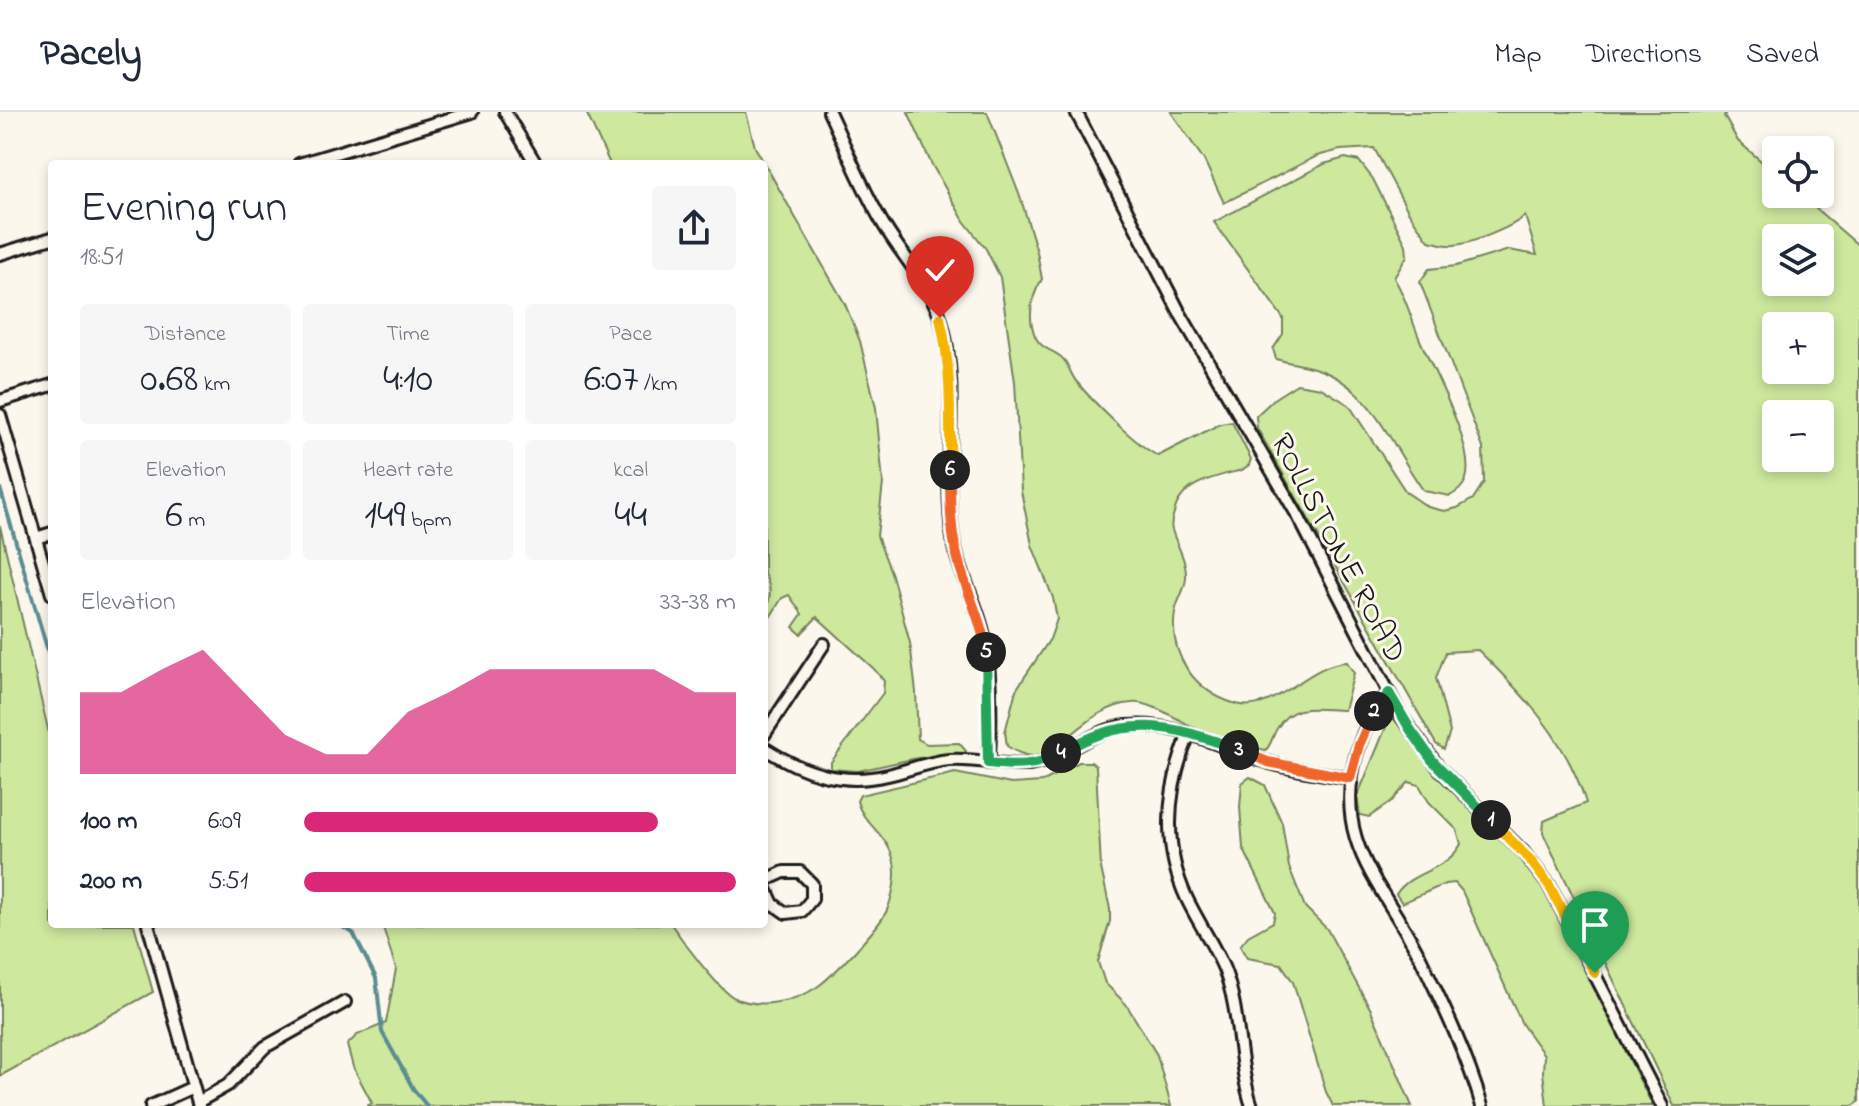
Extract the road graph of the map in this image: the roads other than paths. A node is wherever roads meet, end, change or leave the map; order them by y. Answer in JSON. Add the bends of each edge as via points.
{"nodes":[{"id":1,"x":472,"y":112,"type":"edge"},
{"id":2,"x":505,"y":112,"type":"edge"},
{"id":3,"x":829,"y":112,"type":"edge"},
{"id":4,"x":1076,"y":112,"type":"edge"},
{"id":5,"x":312,"y":160,"type":"edge"},
{"id":6,"x":534,"y":160,"type":"edge"},
{"id":7,"x":48,"y":239,"type":"edge"},
{"id":8,"x":0,"y":254,"type":"edge"},
{"id":9,"x":48,"y":386,"type":"edge"},
{"id":10,"x":0,"y":401,"type":"edge"},
{"id":11,"x":0,"y":415,"type":"edge"},
{"id":12,"x":48,"y":534,"type":"edge"},
{"id":13,"x":36,"y":538,"type":"junction"},
{"id":14,"x":48,"y":580,"type":"edge"},
{"id":15,"x":824,"y":644,"type":"dead end"},
{"id":16,"x":1389,"y":693,"type":"junction"},
{"id":17,"x":768,"y":729,"type":"edge"},
{"id":18,"x":1189,"y":734,"type":"junction"},
{"id":19,"x":768,"y":750,"type":"edge"},
{"id":20,"x":988,"y":763,"type":"junction"},
{"id":21,"x":1350,"y":778,"type":"junction"},
{"id":22,"x":768,"y":881,"type":"edge"},
{"id":23,"x":768,"y":892,"type":"edge"},
{"id":24,"x":149,"y":928,"type":"edge"},
{"id":25,"x":345,"y":1002,"type":"dead end"},
{"id":26,"x":193,"y":1087,"type":"junction"},
{"id":27,"x":198,"y":1104,"type":"edge"},
{"id":28,"x":151,"y":1106,"type":"edge"},
{"id":29,"x":1252,"y":1106,"type":"edge"},
{"id":30,"x":1482,"y":1106,"type":"edge"},
{"id":31,"x":1662,"y":1106,"type":"edge"}],
"edges":[{"from":1,"to":5,"type":"street"},
{"from":2,"to":6,"type":"street"},
{"from":3,"to":20,"type":"street","via":[[884,226],[940,318],[950,385],[953,538],[984,636]]},
{"from":4,"to":16,"type":"street","name":"ROLLSTONE ROAD"},
{"from":7,"to":8,"type":"street"},
{"from":9,"to":10,"type":"street"},
{"from":11,"to":13,"type":"street"},
{"from":12,"to":13,"type":"street"},
{"from":13,"to":14,"type":"street"},
{"from":15,"to":17,"type":"street"},
{"from":16,"to":21,"type":"street","via":[[1372,714]]},
{"from":16,"to":31,"type":"street","name":"ROLLSTONE ROAD","via":[[1439,768],[1549,885]]},
{"from":18,"to":20,"type":"street","via":[[1128,726],[1093,735],[1041,763]]},
{"from":18,"to":21,"type":"street","via":[[1268,762]]},
{"from":18,"to":29,"type":"street","via":[[1168,807],[1171,846],[1185,896],[1224,969]]},
{"from":19,"to":20,"type":"street","via":[[803,770],[852,780],[934,761]]},
{"from":21,"to":30,"type":"street","via":[[1348,803],[1363,861],[1420,958]]},
{"from":22,"to":23,"type":"street","via":[[790,870],[800,872],[812,884],[812,899],[802,911],[786,913]]},
{"from":24,"to":26,"type":"street"},
{"from":25,"to":27,"type":"street","via":[[265,1047],[228,1085]]},
{"from":26,"to":27,"type":"street"},
{"from":26,"to":28,"type":"street"}]}
